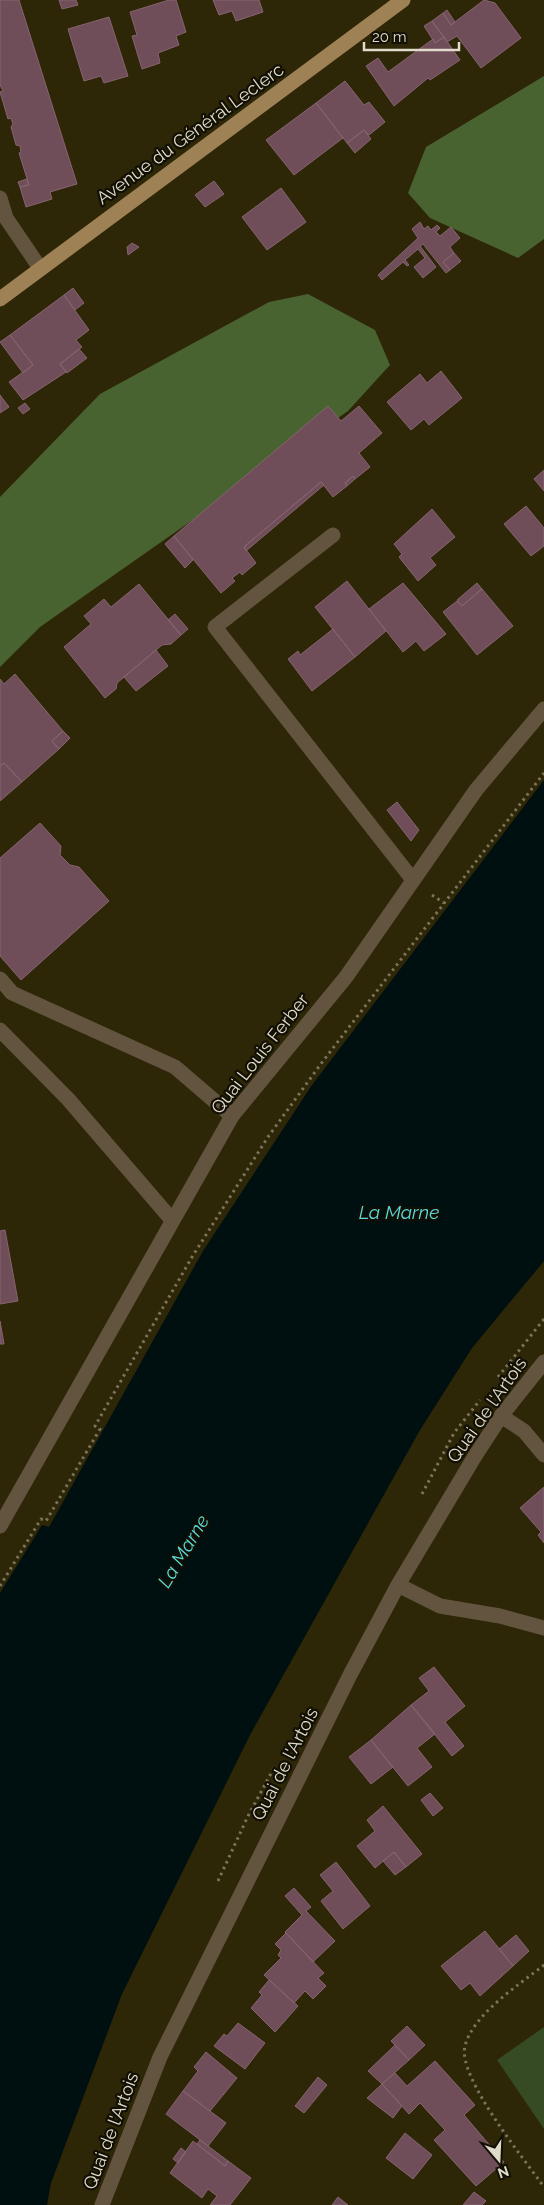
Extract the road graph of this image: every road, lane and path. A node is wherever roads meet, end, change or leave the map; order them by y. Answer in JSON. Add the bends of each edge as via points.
{"nodes":[{"id":1,"x":401,"y":1,"type":"edge"},
{"id":2,"x":0,"y":198,"type":"edge"},
{"id":3,"x":40,"y":268,"type":"junction"},
{"id":4,"x":0,"y":299,"type":"edge"},
{"id":5,"x":333,"y":535,"type":"dead end"},
{"id":6,"x":544,"y":709,"type":"edge"},
{"id":7,"x":544,"y":773,"type":"edge"},
{"id":8,"x":413,"y":880,"type":"junction"},
{"id":9,"x":0,"y":979,"type":"edge"},
{"id":10,"x":0,"y":1030,"type":"edge"},
{"id":11,"x":232,"y":1116,"type":"junction"},
{"id":12,"x":172,"y":1220,"type":"junction"},
{"id":13,"x":544,"y":1362,"type":"edge"},
{"id":14,"x":501,"y":1416,"type":"junction"},
{"id":15,"x":544,"y":1455,"type":"edge"},
{"id":16,"x":0,"y":1526,"type":"edge"},
{"id":17,"x":398,"y":1585,"type":"junction"},
{"id":18,"x":0,"y":1586,"type":"edge"},
{"id":19,"x":544,"y":1628,"type":"edge"},
{"id":20,"x":544,"y":1965,"type":"edge"},
{"id":21,"x":544,"y":2187,"type":"edge"},
{"id":22,"x":102,"y":2205,"type":"edge"}],
"edges":[{"from":1,"to":3,"type":"main road","name":"Avenue du Général Leclerc"},
{"from":2,"to":3,"type":"street","via":[[6,218]]},
{"from":3,"to":4,"type":"main road","name":"Avenue du Général Leclerc"},
{"from":5,"to":8,"type":"street","via":[[214,627]]},
{"from":6,"to":8,"type":"street","name":"Quai Louis Ferber","via":[[476,790]]},
{"from":7,"to":18,"type":"path","via":[[320,1065],[253,1159],[192,1257],[95,1426],[100,1428],[46,1520],[41,1519]]},
{"from":8,"to":11,"type":"street","name":"Quai Louis Ferber","via":[[346,977]]},
{"from":9,"to":11,"type":"street","via":[[12,993],[175,1067]]},
{"from":10,"to":12,"type":"street","via":[[68,1099]]},
{"from":11,"to":12,"type":"street","name":"Quai Louis Ferber"},
{"from":12,"to":16,"type":"street","name":"Quai Louis Ferber"},
{"from":13,"to":14,"type":"street","name":"Quai de l'Artois"},
{"from":14,"to":15,"type":"street","via":[[524,1431]]},
{"from":14,"to":17,"type":"street","name":"Quai de l'Artois"},
{"from":17,"to":19,"type":"street","via":[[440,1606],[500,1616]]},
{"from":17,"to":22,"type":"street","name":"Quai de l'Artois","via":[[160,2057]]},
{"from":20,"to":21,"type":"path","via":[[500,1999],[474,2027],[464,2047],[466,2066],[478,2093]]}]}
